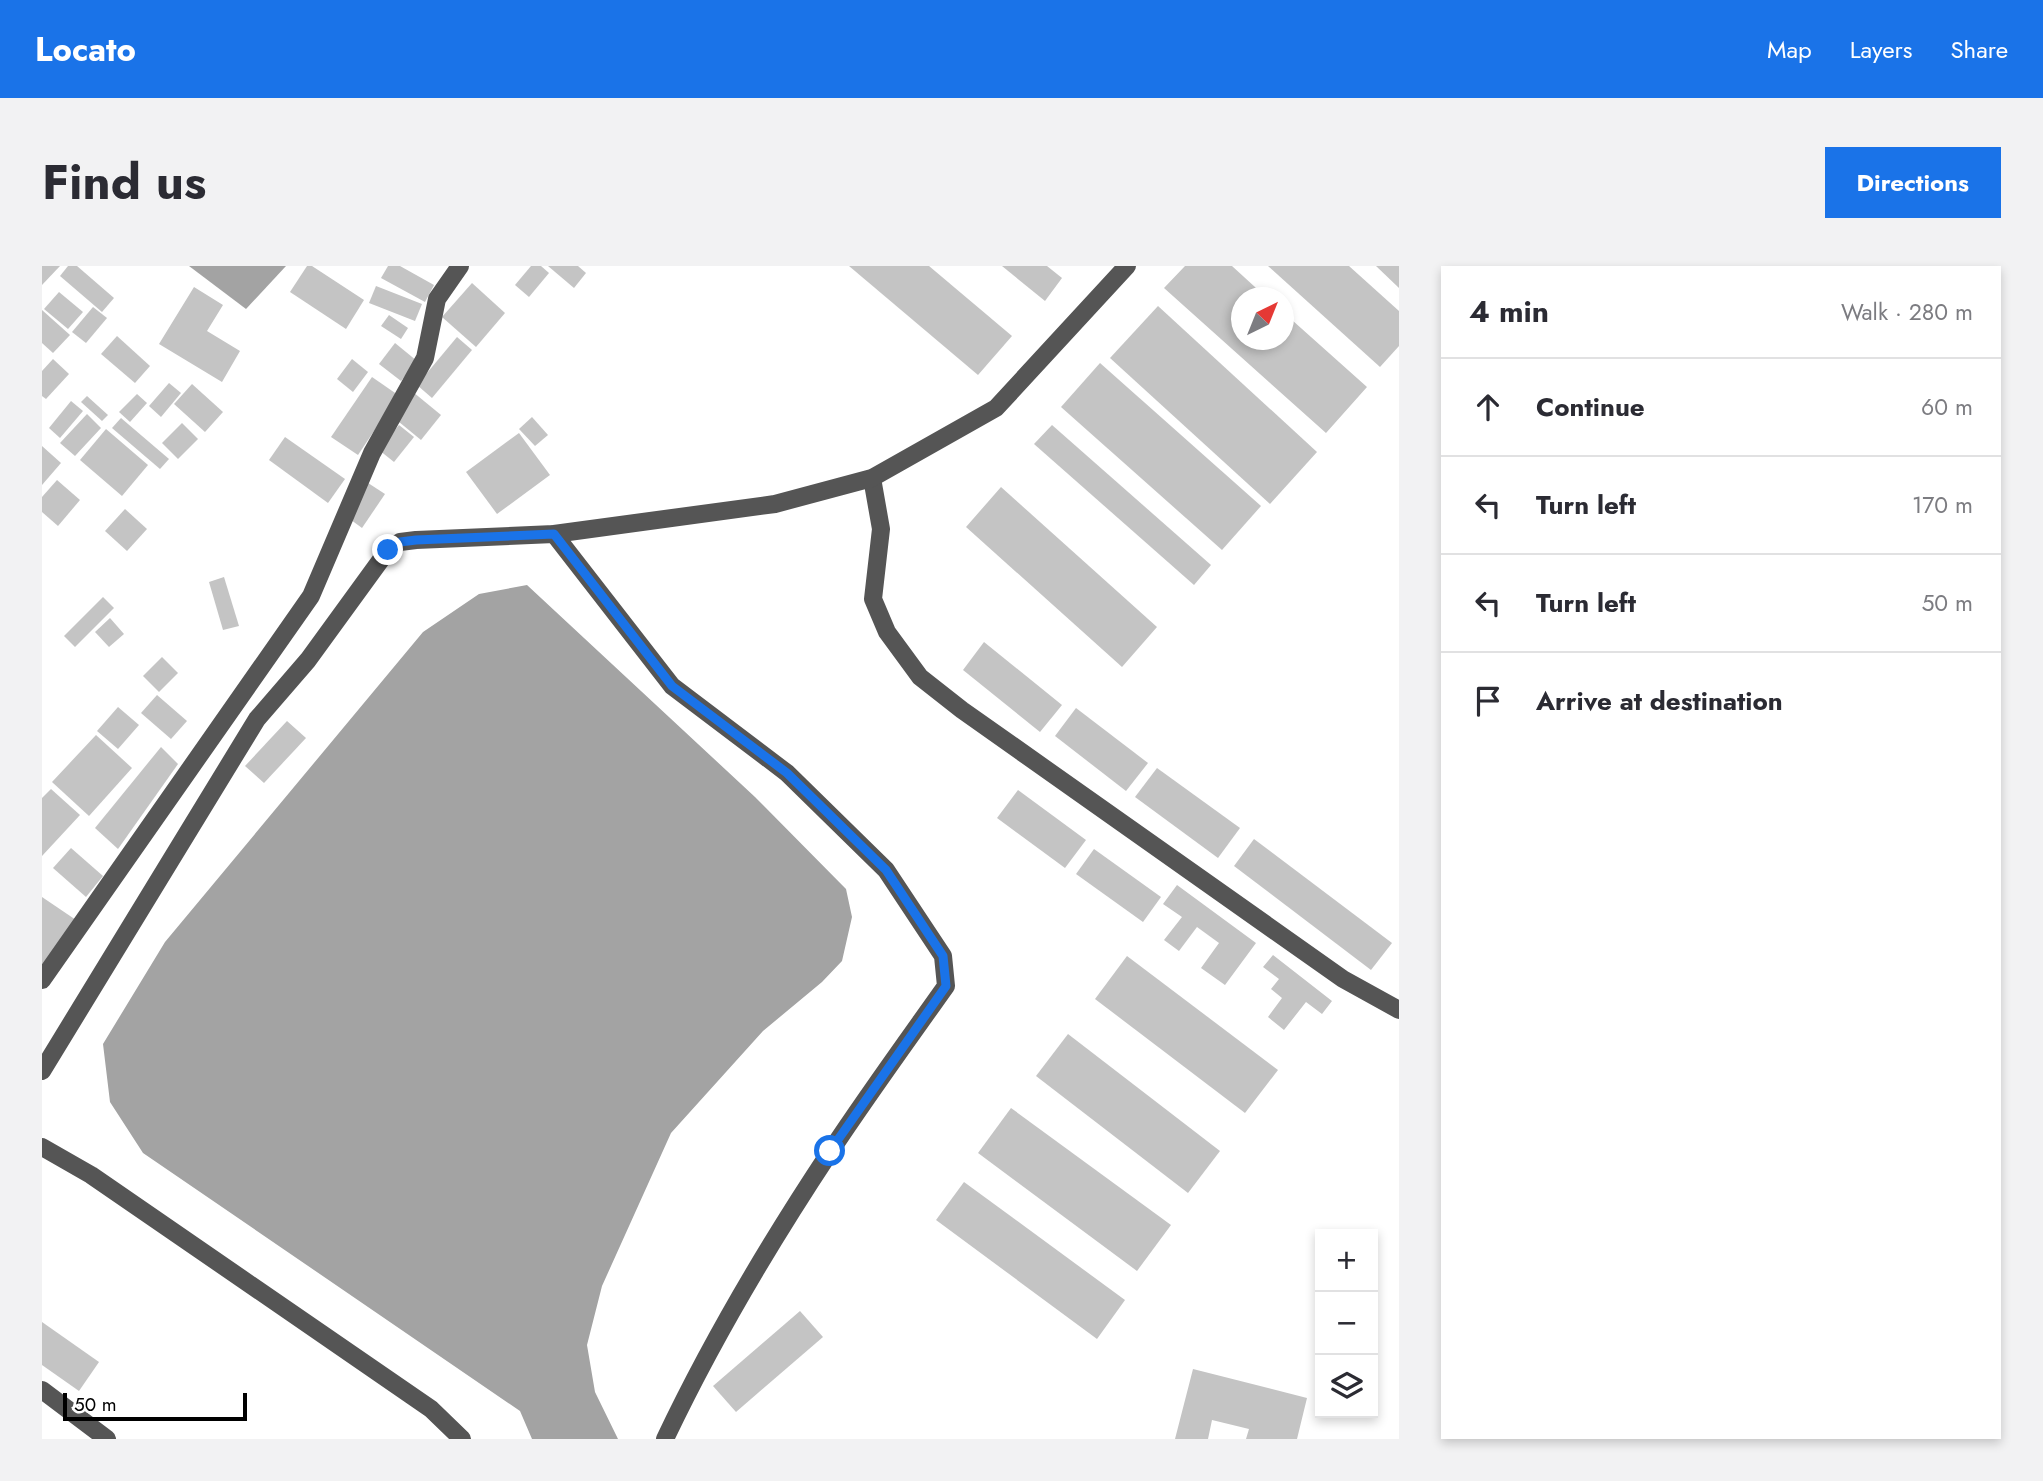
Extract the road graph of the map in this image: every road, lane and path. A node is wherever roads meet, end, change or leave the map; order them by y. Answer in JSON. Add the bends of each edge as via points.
{"nodes":[{"id":1,"x":460,"y":266,"type":"edge"},
{"id":2,"x":1127,"y":266,"type":"edge"},
{"id":3,"x":872,"y":478,"type":"junction"},
{"id":4,"x":554,"y":534,"type":"junction"},
{"id":5,"x":42,"y":980,"type":"edge"},
{"id":6,"x":1399,"y":1010,"type":"edge"},
{"id":7,"x":42,"y":1071,"type":"edge"},
{"id":8,"x":42,"y":1147,"type":"edge"},
{"id":9,"x":42,"y":1390,"type":"edge"},
{"id":10,"x":107,"y":1439,"type":"edge"},
{"id":11,"x":462,"y":1439,"type":"edge"},
{"id":12,"x":665,"y":1439,"type":"edge"}],
"edges":[{"from":1,"to":5,"type":"street","via":[[437,299],[425,358],[372,453],[312,596]]},
{"from":2,"to":3,"type":"street","via":[[996,408]]},
{"from":3,"to":4,"type":"street","via":[[775,505]]},
{"from":3,"to":6,"type":"street","via":[[881,529],[873,599],[887,632],[920,677],[1343,979]]},
{"from":4,"to":7,"type":"street","via":[[416,540],[388,550],[308,660],[257,719]]},
{"from":4,"to":12,"type":"street","via":[[672,686],[787,773],[886,870],[943,956],[946,986],[771,1244]]},
{"from":8,"to":11,"type":"street","via":[[91,1175],[419,1401]]},
{"from":9,"to":10,"type":"street"}]}
